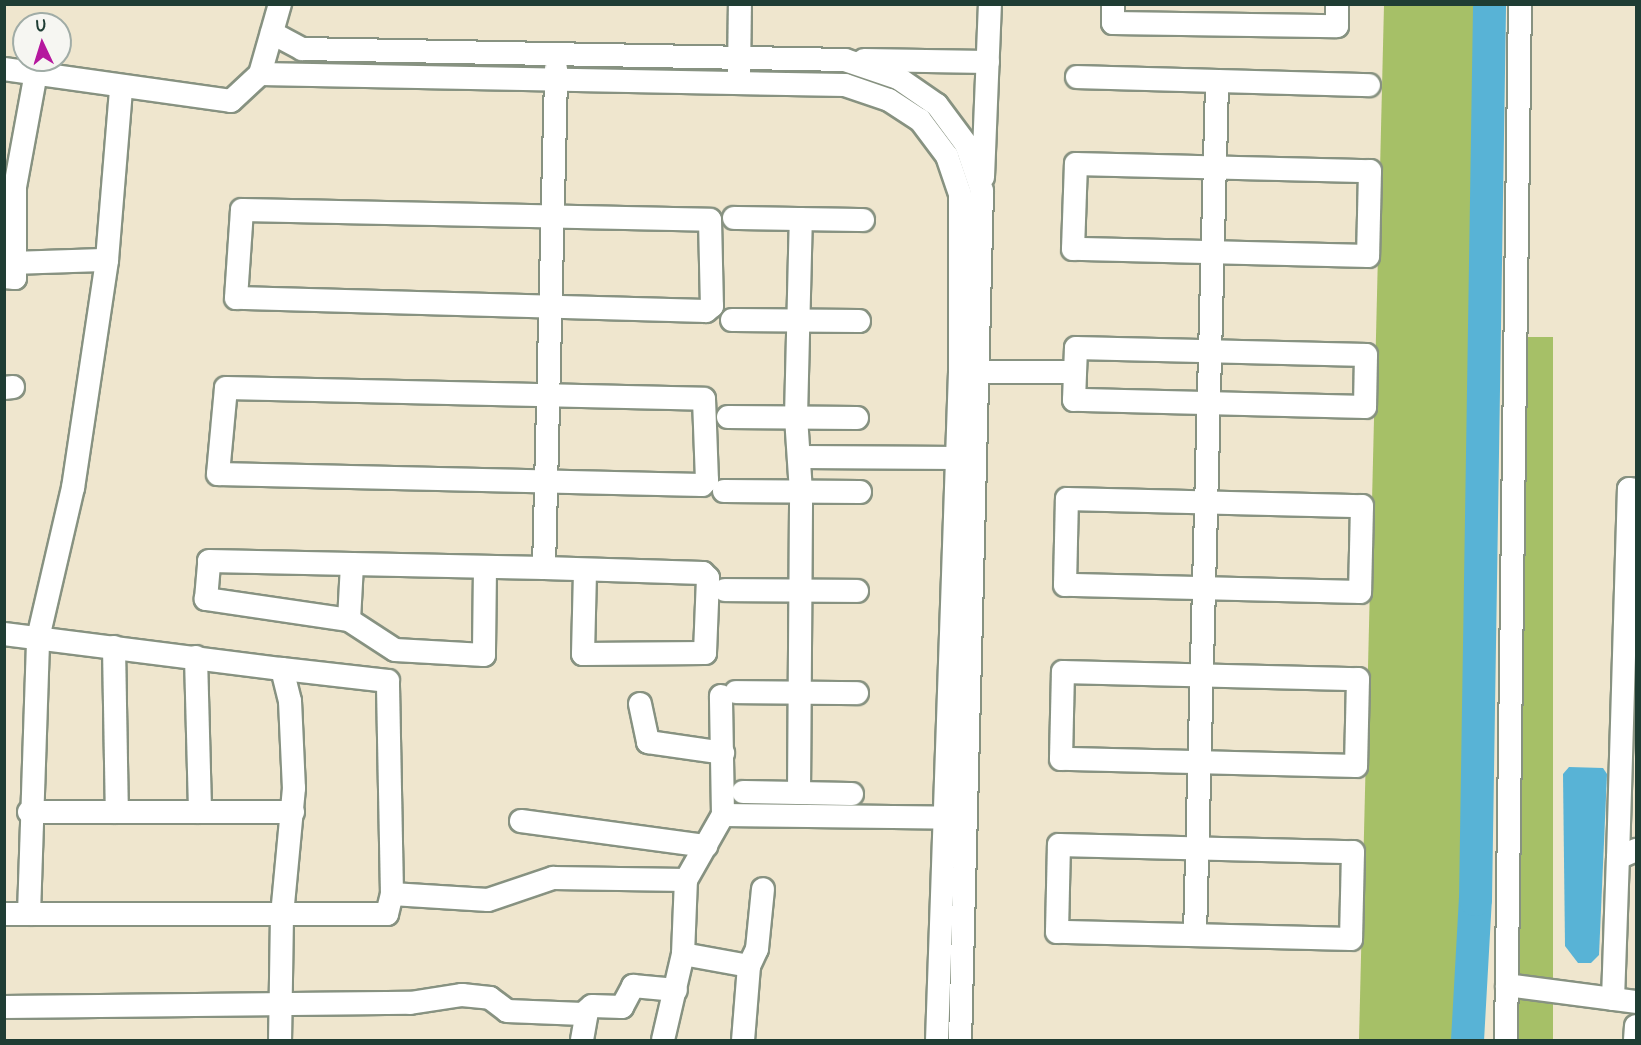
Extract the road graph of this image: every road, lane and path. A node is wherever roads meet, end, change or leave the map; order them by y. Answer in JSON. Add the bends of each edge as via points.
{"nodes":[{"id":1,"x":280,"y":4,"type":"edge"},
{"id":2,"x":740,"y":4,"type":"edge"},
{"id":3,"x":990,"y":4,"type":"edge"},
{"id":4,"x":1113,"y":4,"type":"edge"},
{"id":5,"x":1337,"y":4,"type":"edge"},
{"id":6,"x":1520,"y":4,"type":"edge"},
{"id":7,"x":272,"y":33,"type":"junction"},
{"id":8,"x":556,"y":58,"type":"junction"},
{"id":9,"x":739,"y":58,"type":"junction"},
{"id":10,"x":845,"y":60,"type":"junction"},
{"id":11,"x":988,"y":62,"type":"junction"},
{"id":12,"x":4,"y":69,"type":"edge"},
{"id":13,"x":36,"y":73,"type":"junction"},
{"id":14,"x":260,"y":74,"type":"junction"},
{"id":15,"x":1077,"y":78,"type":"dead end"},
{"id":16,"x":1217,"y":81,"type":"junction"},
{"id":17,"x":556,"y":83,"type":"junction"},
{"id":18,"x":739,"y":83,"type":"junction"},
{"id":19,"x":1369,"y":85,"type":"dead end"},
{"id":20,"x":121,"y":88,"type":"junction"},
{"id":21,"x":1214,"y":168,"type":"junction"},
{"id":22,"x":982,"y":190,"type":"junction"},
{"id":23,"x":554,"y":215,"type":"junction"},
{"id":24,"x":734,"y":218,"type":"dead end"},
{"id":25,"x":801,"y":219,"type":"junction"},
{"id":26,"x":863,"y":220,"type":"dead end"},
{"id":27,"x":1212,"y":252,"type":"junction"},
{"id":28,"x":107,"y":260,"type":"junction"},
{"id":29,"x":10,"y":270,"type":"edge"},
{"id":30,"x":551,"y":307,"type":"junction"},
{"id":31,"x":732,"y":320,"type":"dead end"},
{"id":32,"x":797,"y":321,"type":"junction"},
{"id":33,"x":859,"y":321,"type":"dead end"},
{"id":34,"x":1210,"y":352,"type":"junction"},
{"id":35,"x":970,"y":372,"type":"junction"},
{"id":36,"x":1075,"y":372,"type":"junction"},
{"id":37,"x":547,"y":394,"type":"junction"},
{"id":38,"x":1208,"y":404,"type":"junction"},
{"id":39,"x":728,"y":417,"type":"dead end"},
{"id":40,"x":796,"y":417,"type":"junction"},
{"id":41,"x":857,"y":418,"type":"dead end"},
{"id":42,"x":801,"y":457,"type":"junction"},
{"id":43,"x":958,"y":458,"type":"junction"},
{"id":44,"x":546,"y":480,"type":"junction"},
{"id":45,"x":1636,"y":490,"type":"edge"},
{"id":46,"x":724,"y":491,"type":"dead end"},
{"id":47,"x":801,"y":492,"type":"junction"},
{"id":48,"x":860,"y":492,"type":"dead end"},
{"id":49,"x":1206,"y":502,"type":"junction"},
{"id":50,"x":1632,"y":560,"type":"edge"},
{"id":51,"x":352,"y":564,"type":"junction"},
{"id":52,"x":485,"y":568,"type":"junction"},
{"id":53,"x":544,"y":568,"type":"junction"},
{"id":54,"x":585,"y":570,"type":"junction"},
{"id":55,"x":1204,"y":588,"type":"junction"},
{"id":56,"x":725,"y":590,"type":"dead end"},
{"id":57,"x":802,"y":591,"type":"junction"},
{"id":58,"x":857,"y":591,"type":"dead end"},
{"id":59,"x":349,"y":620,"type":"junction"},
{"id":60,"x":1631,"y":633,"type":"edge"},
{"id":61,"x":4,"y":634,"type":"edge"},
{"id":62,"x":38,"y":638,"type":"junction"},
{"id":63,"x":114,"y":647,"type":"junction"},
{"id":64,"x":196,"y":657,"type":"junction"},
{"id":65,"x":282,"y":669,"type":"junction"},
{"id":66,"x":1202,"y":676,"type":"junction"},
{"id":67,"x":800,"y":692,"type":"junction"},
{"id":68,"x":856,"y":693,"type":"dead end"},
{"id":69,"x":640,"y":704,"type":"dead end"},
{"id":70,"x":1630,"y":706,"type":"edge"},
{"id":71,"x":723,"y":753,"type":"junction"},
{"id":72,"x":1199,"y":762,"type":"junction"},
{"id":73,"x":1628,"y":778,"type":"edge"},
{"id":74,"x":743,"y":792,"type":"dead end"},
{"id":75,"x":799,"y":793,"type":"junction"},
{"id":76,"x":852,"y":794,"type":"dead end"},
{"id":77,"x":29,"y":812,"type":"junction"},
{"id":78,"x":117,"y":812,"type":"junction"},
{"id":79,"x":200,"y":812,"type":"junction"},
{"id":80,"x":293,"y":812,"type":"junction"},
{"id":81,"x":723,"y":815,"type":"junction"},
{"id":82,"x":943,"y":818,"type":"junction"},
{"id":83,"x":966,"y":818,"type":"junction"},
{"id":84,"x":521,"y":821,"type":"dead end"},
{"id":85,"x":706,"y":846,"type":"junction"},
{"id":86,"x":1197,"y":848,"type":"junction"},
{"id":87,"x":1627,"y":854,"type":"edge"},
{"id":88,"x":686,"y":880,"type":"junction"},
{"id":89,"x":763,"y":889,"type":"dead end"},
{"id":90,"x":392,"y":894,"type":"junction"},
{"id":91,"x":4,"y":914,"type":"edge"},
{"id":92,"x":29,"y":914,"type":"junction"},
{"id":93,"x":282,"y":915,"type":"junction"},
{"id":94,"x":1626,"y":920,"type":"edge"},
{"id":95,"x":1195,"y":935,"type":"junction"},
{"id":96,"x":683,"y":954,"type":"junction"},
{"id":97,"x":749,"y":966,"type":"junction"},
{"id":98,"x":1507,"y":985,"type":"junction"},
{"id":99,"x":676,"y":990,"type":"junction"},
{"id":100,"x":1613,"y":999,"type":"junction"},
{"id":101,"x":1636,"y":1002,"type":"edge"},
{"id":102,"x":282,"y":1006,"type":"junction"},
{"id":103,"x":4,"y":1007,"type":"edge"},
{"id":104,"x":587,"y":1013,"type":"junction"},
{"id":105,"x":1636,"y":1026,"type":"edge"},
{"id":106,"x":280,"y":1041,"type":"edge"},
{"id":107,"x":582,"y":1041,"type":"edge"},
{"id":108,"x":663,"y":1041,"type":"edge"},
{"id":109,"x":743,"y":1041,"type":"edge"},
{"id":110,"x":937,"y":1041,"type":"edge"},
{"id":111,"x":960,"y":1041,"type":"edge"},
{"id":112,"x":1506,"y":1041,"type":"edge"},
{"id":113,"x":1635,"y":1041,"type":"edge"}],
"edges":[{"from":1,"to":7,"type":"street"},
{"from":2,"to":9,"type":"street"},
{"from":3,"to":11,"type":"street"},
{"from":4,"to":5,"type":"street","via":[[1113,23],[1337,26]]},
{"from":6,"to":98,"type":"street"},
{"from":7,"to":8,"type":"street","via":[[302,49]]},
{"from":7,"to":14,"type":"street"},
{"from":8,"to":9,"type":"street"},
{"from":8,"to":17,"type":"street"},
{"from":9,"to":10,"type":"street"},
{"from":9,"to":18,"type":"street"},
{"from":10,"to":11,"type":"street"},
{"from":10,"to":22,"type":"street","via":[[898,78],[937,105],[966,144]]},
{"from":11,"to":22,"type":"street"},
{"from":12,"to":13,"type":"street"},
{"from":13,"to":20,"type":"street"},
{"from":13,"to":29,"type":"street","via":[[15,187]]},
{"from":14,"to":17,"type":"street"},
{"from":14,"to":20,"type":"street","via":[[235,98],[219,102]]},
{"from":15,"to":16,"type":"street"},
{"from":16,"to":19,"type":"street"},
{"from":16,"to":21,"type":"street"},
{"from":17,"to":18,"type":"street"},
{"from":17,"to":23,"type":"street"},
{"from":18,"to":35,"type":"street","via":[[845,85],[889,100],[920,120],[947,156],[960,194]]},
{"from":20,"to":28,"type":"street"},
{"from":21,"to":27,"type":"street"},
{"from":21,"to":27,"type":"street","via":[[1076,164],[1074,249]]},
{"from":21,"to":27,"type":"street","via":[[1370,171],[1368,256]]},
{"from":22,"to":35,"type":"street"},
{"from":23,"to":30,"type":"street"},
{"from":23,"to":30,"type":"street","via":[[710,220],[712,306],[706,311]]},
{"from":23,"to":30,"type":"street","via":[[242,210],[236,298]]},
{"from":24,"to":25,"type":"street"},
{"from":25,"to":26,"type":"street"},
{"from":25,"to":32,"type":"street"},
{"from":27,"to":34,"type":"street"},
{"from":28,"to":29,"type":"street"},
{"from":28,"to":62,"type":"street","via":[[73,488],[57,539]]},
{"from":30,"to":37,"type":"street"},
{"from":31,"to":32,"type":"street"},
{"from":32,"to":33,"type":"street"},
{"from":32,"to":40,"type":"street"},
{"from":34,"to":36,"type":"street","via":[[1076,348]]},
{"from":34,"to":38,"type":"street"},
{"from":34,"to":38,"type":"street","via":[[1366,355],[1365,407]]},
{"from":35,"to":36,"type":"street"},
{"from":35,"to":43,"type":"street"},
{"from":35,"to":83,"type":"street"},
{"from":36,"to":38,"type":"street","via":[[1074,400]]},
{"from":37,"to":44,"type":"street"},
{"from":37,"to":44,"type":"street","via":[[704,399],[707,480],[702,485]]},
{"from":37,"to":44,"type":"street","via":[[226,388],[218,474]]},
{"from":38,"to":49,"type":"street"},
{"from":39,"to":40,"type":"street"},
{"from":40,"to":41,"type":"street"},
{"from":40,"to":42,"type":"street"},
{"from":42,"to":43,"type":"street"},
{"from":42,"to":47,"type":"street"},
{"from":43,"to":82,"type":"street"},
{"from":44,"to":53,"type":"street"},
{"from":45,"to":50,"type":"street","via":[[1629,489]]},
{"from":46,"to":47,"type":"street"},
{"from":47,"to":48,"type":"street"},
{"from":47,"to":57,"type":"street"},
{"from":49,"to":55,"type":"street"},
{"from":49,"to":55,"type":"street","via":[[1067,499],[1065,585]]},
{"from":49,"to":55,"type":"street","via":[[1362,506],[1360,592]]},
{"from":50,"to":60,"type":"street"},
{"from":51,"to":52,"type":"street"},
{"from":51,"to":59,"type":"street"},
{"from":51,"to":59,"type":"street","via":[[209,561],[206,599]]},
{"from":52,"to":53,"type":"street"},
{"from":52,"to":59,"type":"street","via":[[484,655],[395,650]]},
{"from":53,"to":54,"type":"street"},
{"from":54,"to":54,"type":"street","via":[[703,573],[708,578],[705,653],[583,654]]},
{"from":55,"to":66,"type":"street"},
{"from":56,"to":57,"type":"street"},
{"from":57,"to":58,"type":"street"},
{"from":57,"to":67,"type":"street"},
{"from":60,"to":70,"type":"street"},
{"from":61,"to":62,"type":"street"},
{"from":62,"to":63,"type":"street"},
{"from":62,"to":77,"type":"street"},
{"from":63,"to":64,"type":"street"},
{"from":63,"to":78,"type":"street"},
{"from":64,"to":65,"type":"street"},
{"from":64,"to":79,"type":"street"},
{"from":65,"to":80,"type":"street","via":[[290,701]]},
{"from":65,"to":90,"type":"street","via":[[388,681]]},
{"from":66,"to":72,"type":"street"},
{"from":66,"to":72,"type":"street","via":[[1063,672],[1061,759]]},
{"from":66,"to":72,"type":"street","via":[[1358,679],[1356,766]]},
{"from":67,"to":68,"type":"street"},
{"from":67,"to":71,"type":"street","via":[[729,694]]},
{"from":67,"to":75,"type":"street"},
{"from":69,"to":71,"type":"street","via":[[648,742]]},
{"from":70,"to":73,"type":"street"},
{"from":71,"to":81,"type":"street"},
{"from":72,"to":86,"type":"street"},
{"from":73,"to":87,"type":"street"},
{"from":74,"to":75,"type":"street"},
{"from":75,"to":76,"type":"street"},
{"from":77,"to":78,"type":"street"},
{"from":77,"to":92,"type":"street"},
{"from":78,"to":79,"type":"street"},
{"from":79,"to":80,"type":"street"},
{"from":80,"to":93,"type":"street"},
{"from":81,"to":82,"type":"street"},
{"from":81,"to":85,"type":"street"},
{"from":82,"to":83,"type":"street"},
{"from":82,"to":110,"type":"street"},
{"from":83,"to":111,"type":"street"},
{"from":84,"to":85,"type":"street"},
{"from":85,"to":88,"type":"street"},
{"from":86,"to":95,"type":"street"},
{"from":86,"to":95,"type":"street","via":[[1059,845],[1057,932]]},
{"from":86,"to":95,"type":"street","via":[[1353,852],[1352,917],[1351,939]]},
{"from":87,"to":94,"type":"street"},
{"from":88,"to":90,"type":"street","via":[[560,877],[489,900]]},
{"from":88,"to":96,"type":"street"},
{"from":89,"to":97,"type":"street","via":[[758,949]]},
{"from":90,"to":93,"type":"street","via":[[381,918]]},
{"from":91,"to":92,"type":"street"},
{"from":92,"to":93,"type":"street"},
{"from":93,"to":102,"type":"street"},
{"from":94,"to":100,"type":"street"},
{"from":96,"to":97,"type":"street"},
{"from":96,"to":99,"type":"street"},
{"from":97,"to":109,"type":"street"},
{"from":98,"to":100,"type":"street"},
{"from":98,"to":112,"type":"street"},
{"from":99,"to":104,"type":"street","via":[[638,984],[630,987],[622,1007],[592,1006]]},
{"from":99,"to":108,"type":"street"},
{"from":100,"to":101,"type":"street"},
{"from":102,"to":103,"type":"street"},
{"from":102,"to":104,"type":"street","via":[[427,1002],[462,995],[490,998],[507,1011]]},
{"from":102,"to":106,"type":"street"},
{"from":104,"to":107,"type":"street"},
{"from":105,"to":113,"type":"street"}]}
